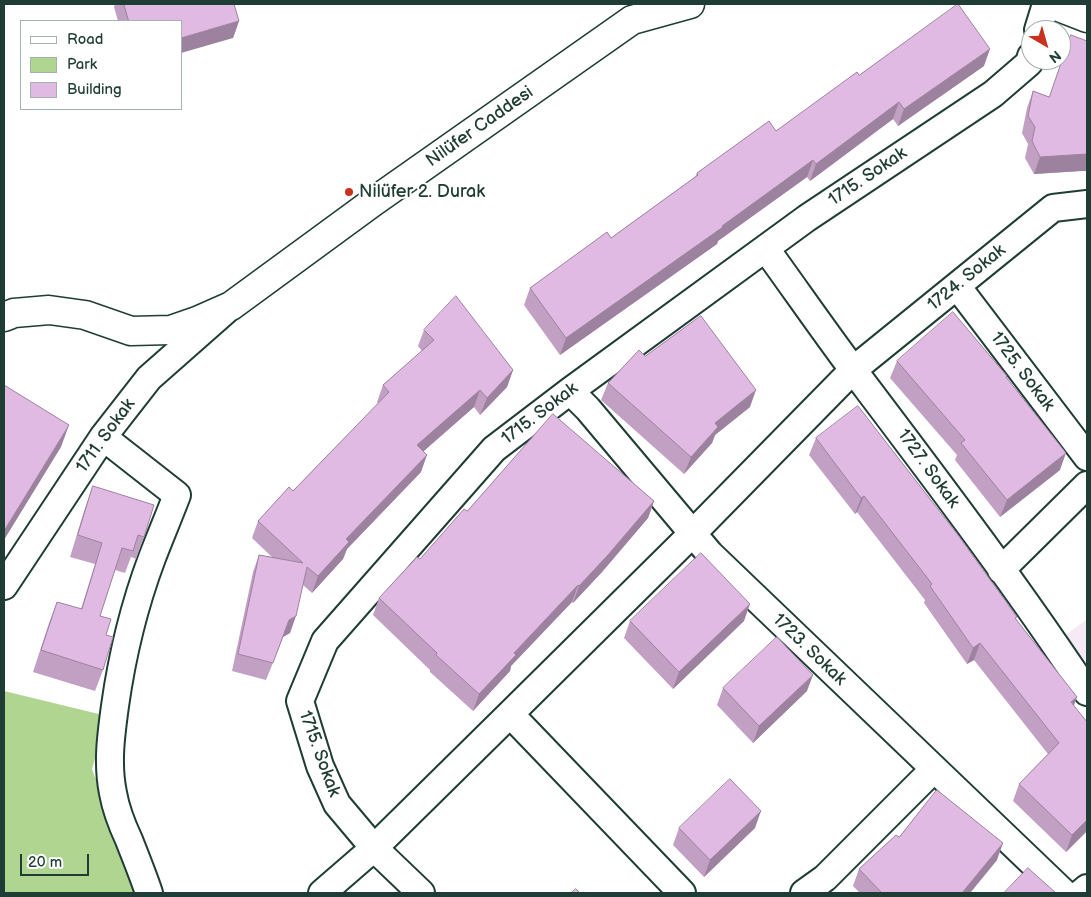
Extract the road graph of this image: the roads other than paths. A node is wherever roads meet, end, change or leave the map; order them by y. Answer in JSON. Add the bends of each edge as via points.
{"nodes":[{"id":1,"x":690,"y":4,"type":"edge"},
{"id":2,"x":1046,"y":4,"type":"edge"},
{"id":3,"x":1051,"y":4,"type":"edge"},
{"id":4,"x":1087,"y":18,"type":"edge"},
{"id":5,"x":1041,"y":20,"type":"edge"},
{"id":6,"x":1021,"y":70,"type":"edge"},
{"id":7,"x":1087,"y":204,"type":"edge"},
{"id":8,"x":766,"y":248,"type":"junction"},
{"id":9,"x":957,"y":286,"type":"junction"},
{"id":10,"x":231,"y":306,"type":"junction"},
{"id":11,"x":4,"y":318,"type":"edge"},
{"id":12,"x":853,"y":370,"type":"junction"},
{"id":13,"x":570,"y":391,"type":"junction"},
{"id":14,"x":103,"y":437,"type":"junction"},
{"id":15,"x":1087,"y":457,"type":"edge"},
{"id":16,"x":1087,"y":486,"type":"edge"},
{"id":17,"x":692,"y":534,"type":"junction"},
{"id":18,"x":1001,"y":570,"type":"junction"},
{"id":19,"x":4,"y":586,"type":"edge"},
{"id":20,"x":1087,"y":692,"type":"edge"},
{"id":21,"x":510,"y":714,"type":"junction"},
{"id":22,"x":934,"y":769,"type":"junction"},
{"id":23,"x":374,"y":848,"type":"junction"},
{"id":24,"x":1087,"y":888,"type":"edge"},
{"id":25,"x":149,"y":893,"type":"edge"},
{"id":26,"x":322,"y":893,"type":"edge"},
{"id":27,"x":420,"y":893,"type":"edge"},
{"id":28,"x":682,"y":893,"type":"edge"},
{"id":29,"x":804,"y":893,"type":"edge"},
{"id":30,"x":1064,"y":893,"type":"edge"},
{"id":31,"x":1081,"y":893,"type":"edge"}],
"edges":[{"from":1,"to":10,"type":"street","name":"Nilüfer Caddesi","via":[[632,20]]},
{"from":2,"to":5,"type":"street"},
{"from":3,"to":4,"type":"street"},
{"from":6,"to":8,"type":"street","name":"1715. Sokak","via":[[993,94]]},
{"from":7,"to":9,"type":"street","name":"1724. Sokak","via":[[1053,208]]},
{"from":8,"to":12,"type":"street","name":"1727. Sokak"},
{"from":8,"to":13,"type":"street","name":"1715. Sokak"},
{"from":9,"to":12,"type":"street","name":"1724. Sokak"},
{"from":9,"to":15,"type":"street","name":"1725. Sokak"},
{"from":10,"to":11,"type":"street","name":"Nilüfer Caddesi","via":[[171,330],[131,331],[85,315],[48,310],[14,313]]},
{"from":10,"to":14,"type":"street","name":"1711. Sokak","via":[[149,378]]},
{"from":12,"to":17,"type":"street","name":"1724. Sokak"},
{"from":12,"to":18,"type":"street","name":"1727. Sokak"},
{"from":13,"to":17,"type":"street","name":"1723. Sokak"},
{"from":13,"to":23,"type":"street","name":"1715. Sokak","via":[[494,449],[325,641],[300,701],[320,766],[337,804]]},
{"from":14,"to":19,"type":"street","name":"1711. Sokak"},
{"from":14,"to":25,"type":"street","via":[[178,495],[151,559],[127,638],[111,733],[113,795]]},
{"from":16,"to":18,"type":"street"},
{"from":17,"to":21,"type":"street","name":"1724. Sokak"},
{"from":17,"to":22,"type":"street","name":"1723. Sokak"},
{"from":18,"to":20,"type":"street","name":"1727. Sokak"},
{"from":21,"to":23,"type":"street","name":"1724. Sokak"},
{"from":21,"to":28,"type":"street"},
{"from":22,"to":29,"type":"street","via":[[825,878]]},
{"from":22,"to":30,"type":"street","name":"1723. Sokak"},
{"from":23,"to":26,"type":"street","name":"1724. Sokak"},
{"from":23,"to":27,"type":"street","name":"1715. Sokak"},
{"from":24,"to":31,"type":"street"}]}
